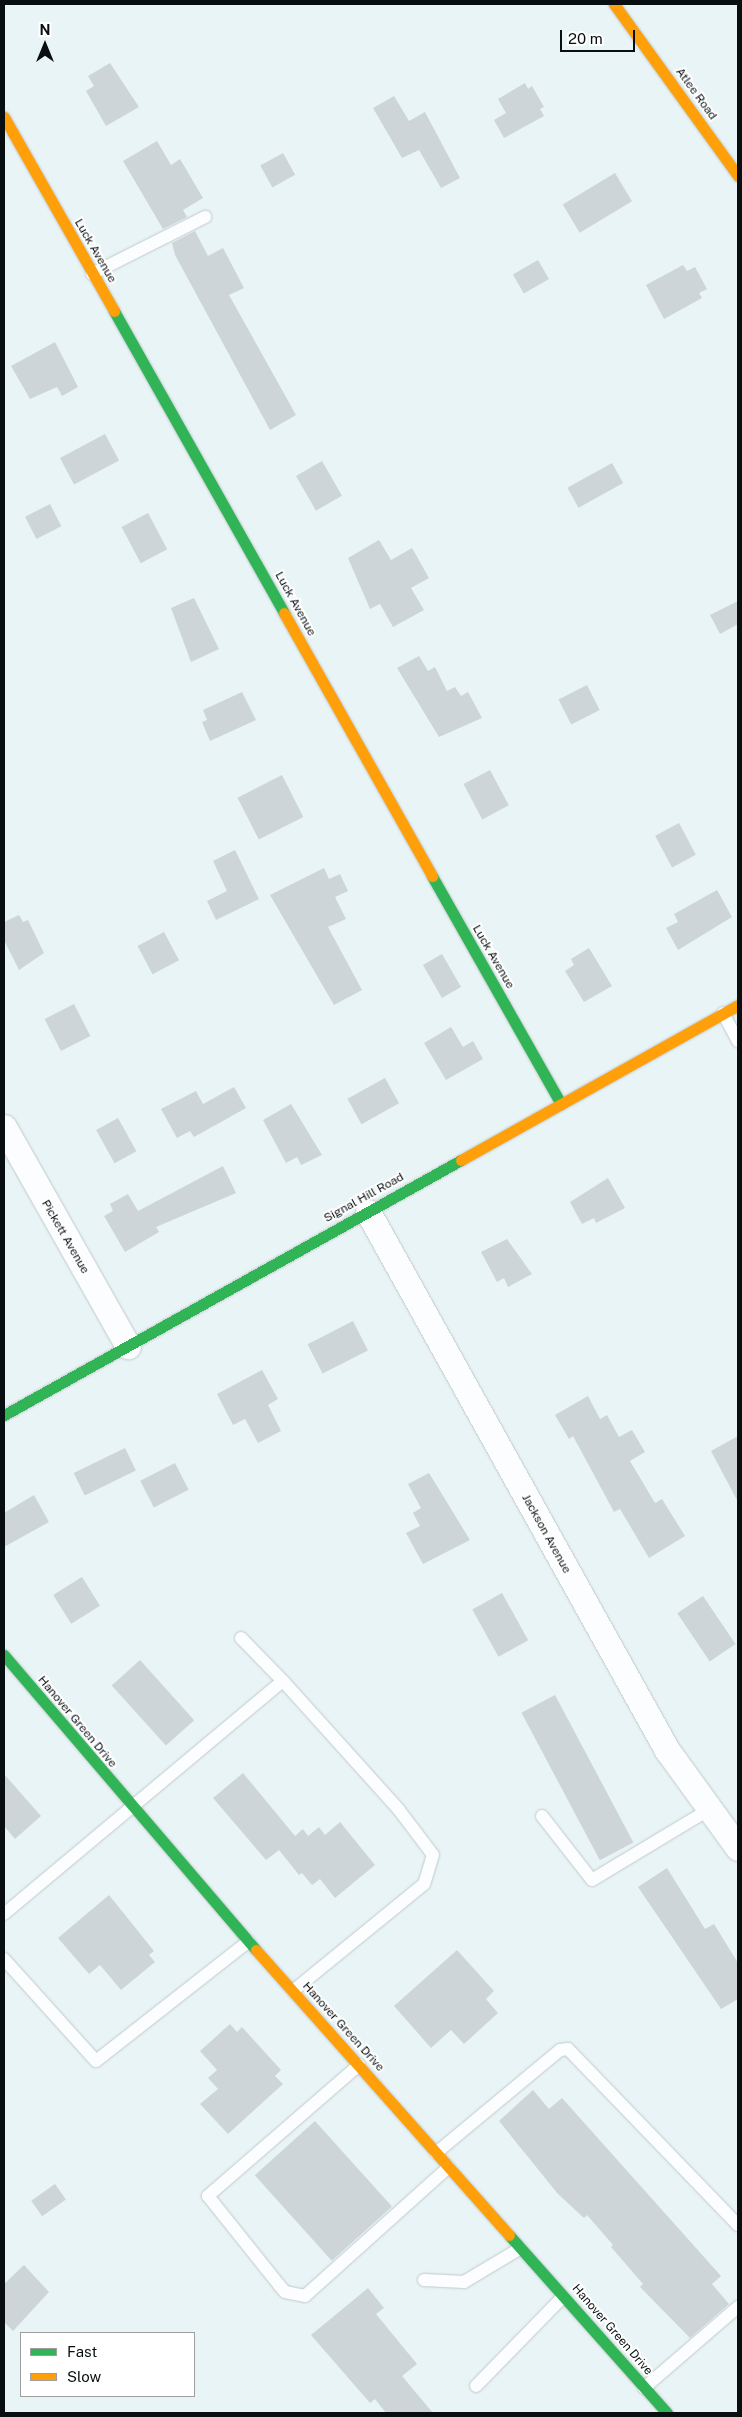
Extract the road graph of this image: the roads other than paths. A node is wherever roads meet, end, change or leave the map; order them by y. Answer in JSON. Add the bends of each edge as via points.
{"nodes":[{"id":1,"x":614,"y":4,"type":"edge"},
{"id":2,"x":4,"y":117,"type":"edge"},
{"id":3,"x":738,"y":176,"type":"edge"},
{"id":4,"x":205,"y":217,"type":"dead end"},
{"id":5,"x":92,"y":274,"type":"junction"},
{"id":6,"x":738,"y":1005,"type":"edge"},
{"id":7,"x":723,"y":1013,"type":"junction"},
{"id":8,"x":738,"y":1041,"type":"edge"},
{"id":9,"x":561,"y":1104,"type":"junction"},
{"id":10,"x":4,"y":1127,"type":"edge"},
{"id":11,"x":368,"y":1212,"type":"junction"},
{"id":12,"x":128,"y":1346,"type":"junction"},
{"id":13,"x":4,"y":1415,"type":"edge"},
{"id":14,"x":241,"y":1638,"type":"dead end"},
{"id":15,"x":4,"y":1655,"type":"edge"},
{"id":16,"x":283,"y":1682,"type":"junction"},
{"id":17,"x":708,"y":1810,"type":"junction"},
{"id":18,"x":133,"y":1811,"type":"junction"},
{"id":19,"x":542,"y":1816,"type":"dead end"},
{"id":20,"x":738,"y":1848,"type":"edge"},
{"id":21,"x":4,"y":1914,"type":"edge"},
{"id":22,"x":249,"y":1942,"type":"junction"},
{"id":23,"x":4,"y":1960,"type":"edge"},
{"id":24,"x":293,"y":1991,"type":"junction"},
{"id":25,"x":359,"y":2065,"type":"junction"},
{"id":26,"x":436,"y":2153,"type":"junction"},
{"id":27,"x":449,"y":2167,"type":"junction"},
{"id":28,"x":738,"y":2226,"type":"edge"},
{"id":29,"x":521,"y":2248,"type":"junction"},
{"id":30,"x":424,"y":2280,"type":"dead end"},
{"id":31,"x":564,"y":2297,"type":"junction"},
{"id":32,"x":738,"y":2307,"type":"edge"},
{"id":33,"x":476,"y":2386,"type":"dead end"},
{"id":34,"x":644,"y":2388,"type":"junction"},
{"id":35,"x":667,"y":2413,"type":"edge"}],
"edges":[{"from":1,"to":3,"type":"street","name":"Atlee Road"},
{"from":2,"to":5,"type":"street","name":"Luck Avenue"},
{"from":4,"to":5,"type":"lane"},
{"from":5,"to":9,"type":"street","name":"Luck Avenue"},
{"from":6,"to":7,"type":"street","name":"Signal Hill Road"},
{"from":7,"to":8,"type":"lane"},
{"from":7,"to":9,"type":"street","name":"Signal Hill Road"},
{"from":9,"to":11,"type":"street","name":"Signal Hill Road"},
{"from":10,"to":12,"type":"street","name":"Pickett Avenue"},
{"from":11,"to":12,"type":"street","name":"Signal Hill Road"},
{"from":11,"to":17,"type":"street","name":"Jackson Avenue","via":[[622,1671]]},
{"from":12,"to":13,"type":"street","name":"Signal Hill Road"},
{"from":14,"to":16,"type":"lane"},
{"from":15,"to":18,"type":"street","name":"Hanover Green Drive"},
{"from":16,"to":18,"type":"lane"},
{"from":16,"to":24,"type":"lane","via":[[398,1810],[433,1855],[424,1884]]},
{"from":17,"to":19,"type":"lane","via":[[592,1880]]},
{"from":17,"to":20,"type":"street","name":"Jackson Avenue"},
{"from":18,"to":21,"type":"lane"},
{"from":18,"to":22,"type":"street","name":"Hanover Green Drive"},
{"from":22,"to":23,"type":"lane","via":[[96,2062]]},
{"from":22,"to":24,"type":"street","name":"Hanover Green Drive"},
{"from":24,"to":25,"type":"street","name":"Hanover Green Drive"},
{"from":25,"to":26,"type":"street","name":"Hanover Green Drive"},
{"from":25,"to":27,"type":"lane","via":[[208,2196],[279,2285],[286,2292],[305,2296]]},
{"from":26,"to":27,"type":"street","name":"Hanover Green Drive"},
{"from":26,"to":28,"type":"lane","via":[[560,2050],[568,2049]]},
{"from":27,"to":29,"type":"street","name":"Hanover Green Drive"},
{"from":29,"to":30,"type":"lane","via":[[464,2282]]},
{"from":29,"to":31,"type":"street","name":"Hanover Green Drive"},
{"from":31,"to":33,"type":"lane"},
{"from":31,"to":34,"type":"street","name":"Hanover Green Drive"},
{"from":32,"to":34,"type":"lane"},
{"from":34,"to":35,"type":"street","name":"Hanover Green Drive"}]}
